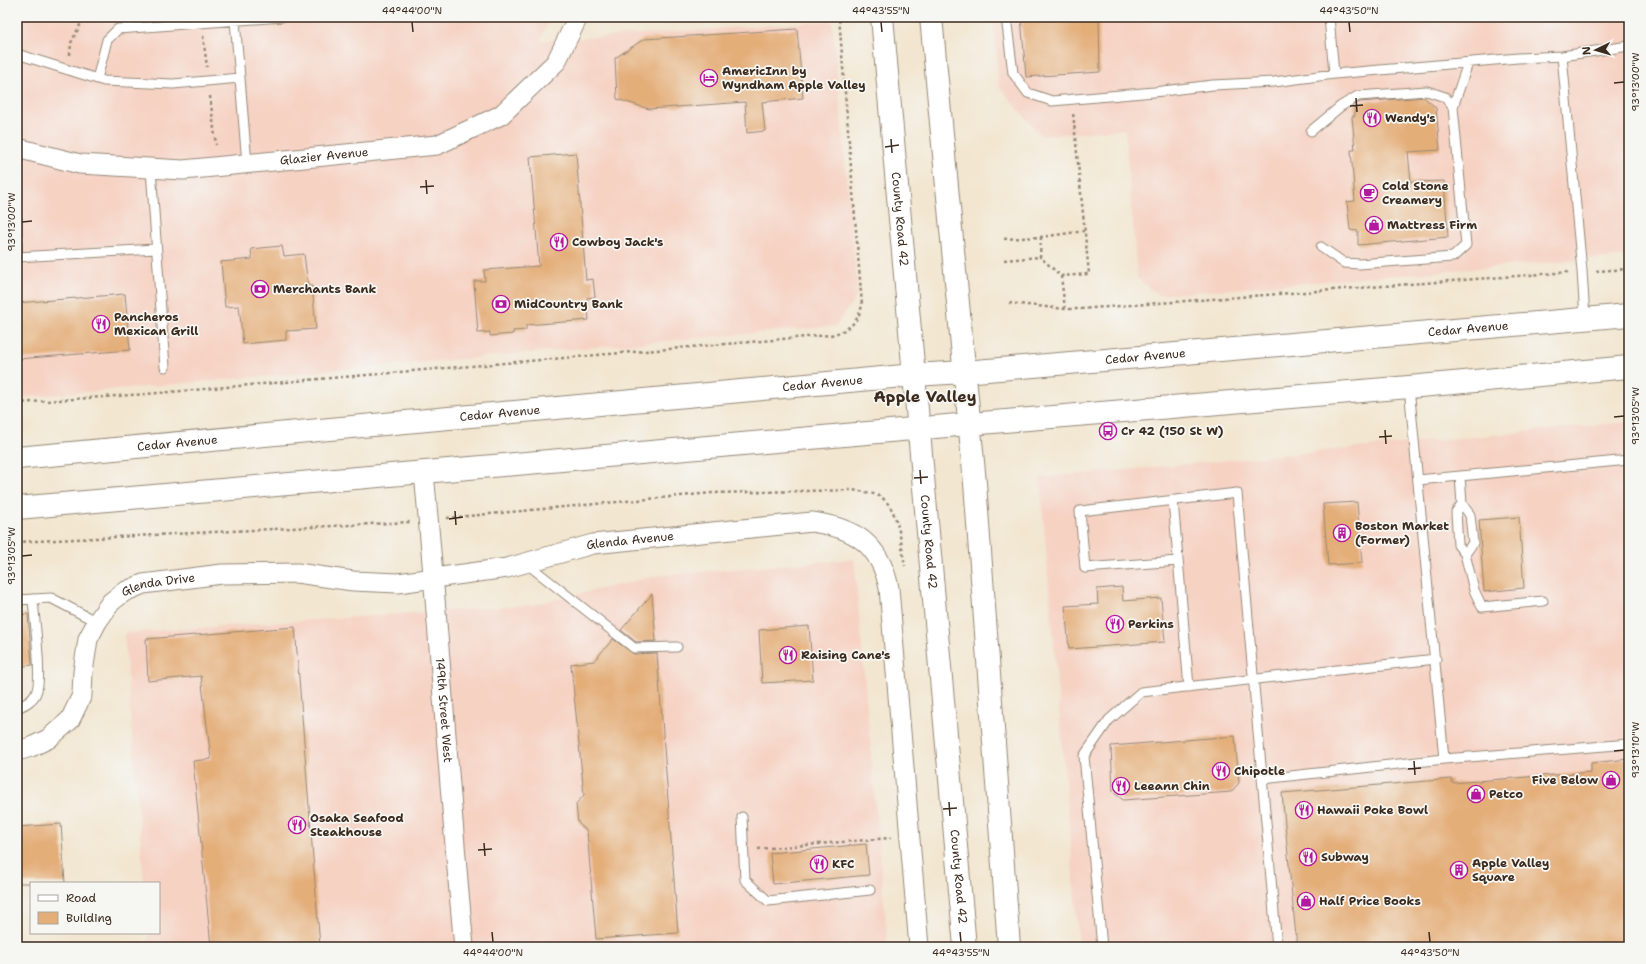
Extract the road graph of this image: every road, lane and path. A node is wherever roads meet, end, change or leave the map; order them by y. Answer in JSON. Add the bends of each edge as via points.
{"nodes":[{"id":1,"x":84,"y":17,"type":"edge"},
{"id":2,"x":282,"y":17,"type":"edge"},
{"id":3,"x":578,"y":17,"type":"edge"},
{"id":4,"x":839,"y":17,"type":"edge"},
{"id":5,"x":882,"y":17,"type":"edge"},
{"id":6,"x":931,"y":17,"type":"edge"},
{"id":7,"x":1006,"y":17,"type":"edge"},
{"id":8,"x":1329,"y":17,"type":"edge"},
{"id":9,"x":256,"y":18,"type":"edge"},
{"id":10,"x":207,"y":20,"type":"edge"},
{"id":11,"x":234,"y":21,"type":"junction"},
{"id":12,"x":1629,"y":46,"type":"edge"},
{"id":13,"x":17,"y":54,"type":"edge"},
{"id":14,"x":1562,"y":56,"type":"junction"},
{"id":15,"x":1468,"y":63,"type":"junction"},
{"id":16,"x":68,"y":70,"type":"junction"},
{"id":17,"x":1334,"y":74,"type":"junction"},
{"id":18,"x":240,"y":78,"type":"junction"},
{"id":19,"x":97,"y":79,"type":"junction"},
{"id":20,"x":1072,"y":99,"type":"junction"},
{"id":21,"x":1453,"y":107,"type":"junction"},
{"id":22,"x":1311,"y":131,"type":"dead end"},
{"id":23,"x":17,"y":148,"type":"edge"},
{"id":24,"x":247,"y":164,"type":"junction"},
{"id":25,"x":151,"y":169,"type":"junction"},
{"id":26,"x":17,"y":219,"type":"edge"},
{"id":27,"x":1084,"y":231,"type":"junction"},
{"id":28,"x":1041,"y":237,"type":"junction"},
{"id":29,"x":1004,"y":239,"type":"dead end"},
{"id":30,"x":1321,"y":248,"type":"dead end"},
{"id":31,"x":156,"y":249,"type":"junction"},
{"id":32,"x":19,"y":257,"type":"edge"},
{"id":33,"x":1040,"y":257,"type":"junction"},
{"id":34,"x":1004,"y":260,"type":"dead end"},
{"id":35,"x":1629,"y":269,"type":"edge"},
{"id":36,"x":1582,"y":271,"type":"junction"},
{"id":37,"x":1061,"y":276,"type":"junction"},
{"id":38,"x":1009,"y":303,"type":"dead end"},
{"id":39,"x":1065,"y":309,"type":"junction"},
{"id":40,"x":1629,"y":315,"type":"edge"},
{"id":41,"x":1585,"y":318,"type":"junction"},
{"id":42,"x":165,"y":367,"type":"dead end"},
{"id":43,"x":1629,"y":367,"type":"edge"},
{"id":44,"x":964,"y":372,"type":"junction"},
{"id":45,"x":914,"y":375,"type":"junction"},
{"id":46,"x":1409,"y":387,"type":"junction"},
{"id":47,"x":17,"y":403,"type":"edge"},
{"id":48,"x":969,"y":424,"type":"junction"},
{"id":49,"x":918,"y":429,"type":"junction"},
{"id":50,"x":17,"y":458,"type":"edge"},
{"id":51,"x":1629,"y":460,"type":"edge"},
{"id":52,"x":424,"y":473,"type":"junction"},
{"id":53,"x":1460,"y":476,"type":"junction"},
{"id":54,"x":1418,"y":480,"type":"junction"},
{"id":55,"x":1173,"y":500,"type":"junction"},
{"id":56,"x":1462,"y":504,"type":"junction"},
{"id":57,"x":17,"y":508,"type":"edge"},
{"id":58,"x":428,"y":520,"type":"junction"},
{"id":59,"x":17,"y":542,"type":"edge"},
{"id":60,"x":1465,"y":554,"type":"junction"},
{"id":61,"x":1178,"y":561,"type":"junction"},
{"id":62,"x":526,"y":563,"type":"junction"},
{"id":63,"x":905,"y":570,"type":"dead end"},
{"id":64,"x":434,"y":578,"type":"junction"},
{"id":65,"x":398,"y":583,"type":"joint"},
{"id":66,"x":33,"y":599,"type":"junction"},
{"id":67,"x":17,"y":600,"type":"edge"},
{"id":68,"x":1543,"y":601,"type":"dead end"},
{"id":69,"x":97,"y":622,"type":"junction"},
{"id":70,"x":677,"y":647,"type":"dead end"},
{"id":71,"x":1436,"y":659,"type":"junction"},
{"id":72,"x":1254,"y":679,"type":"junction"},
{"id":73,"x":1189,"y":687,"type":"junction"},
{"id":74,"x":17,"y":708,"type":"edge"},
{"id":75,"x":1629,"y":744,"type":"edge"},
{"id":76,"x":17,"y":751,"type":"edge"},
{"id":77,"x":1444,"y":759,"type":"junction"},
{"id":78,"x":1263,"y":779,"type":"junction"},
{"id":79,"x":742,"y":816,"type":"dead end"},
{"id":80,"x":894,"y":837,"type":"dead end"},
{"id":81,"x":756,"y":850,"type":"dead end"},
{"id":82,"x":870,"y":890,"type":"dead end"},
{"id":83,"x":464,"y":947,"type":"edge"},
{"id":84,"x":919,"y":947,"type":"edge"},
{"id":85,"x":965,"y":947,"type":"edge"},
{"id":86,"x":1009,"y":947,"type":"edge"},
{"id":87,"x":1102,"y":947,"type":"edge"},
{"id":88,"x":1277,"y":947,"type":"edge"}],
"edges":[{"from":1,"to":16,"type":"path","via":[[71,43]]},
{"from":2,"to":9,"type":"lane"},
{"from":3,"to":24,"type":"street","name":"Glazier Avenue","via":[[556,62],[501,115],[437,145]]},
{"from":4,"to":47,"type":"path","via":[[862,305],[855,322],[838,333],[186,391]]},
{"from":5,"to":45,"type":"main road","name":"County Road 42"},
{"from":6,"to":44,"type":"main road"},
{"from":7,"to":20,"type":"lane","via":[[1013,73],[1028,93],[1052,101]]},
{"from":8,"to":17,"type":"lane"},
{"from":9,"to":11,"type":"lane"},
{"from":10,"to":11,"type":"lane"},
{"from":10,"to":19,"type":"lane","via":[[118,29],[107,40]]},
{"from":11,"to":18,"type":"lane"},
{"from":12,"to":14,"type":"lane"},
{"from":13,"to":16,"type":"lane"},
{"from":14,"to":15,"type":"lane"},
{"from":14,"to":36,"type":"lane"},
{"from":15,"to":17,"type":"lane"},
{"from":15,"to":21,"type":"lane"},
{"from":16,"to":19,"type":"lane"},
{"from":17,"to":20,"type":"lane","via":[[1274,82],[1213,85]]},
{"from":18,"to":19,"type":"lane","via":[[173,84]]},
{"from":18,"to":24,"type":"lane"},
{"from":20,"to":27,"type":"path"},
{"from":21,"to":22,"type":"lane","via":[[1445,97],[1427,91],[1358,96],[1341,106]]},
{"from":21,"to":30,"type":"lane","via":[[1466,245],[1453,257],[1360,264],[1344,263]]},
{"from":23,"to":25,"type":"street","name":"Glazier Avenue","via":[[80,164]]},
{"from":24,"to":25,"type":"street","name":"Glazier Avenue","via":[[182,170]]},
{"from":25,"to":31,"type":"lane"},
{"from":26,"to":32,"type":"lane"},
{"from":27,"to":28,"type":"path"},
{"from":27,"to":37,"type":"path","via":[[1088,274]]},
{"from":28,"to":29,"type":"path"},
{"from":28,"to":33,"type":"path"},
{"from":31,"to":32,"type":"lane"},
{"from":31,"to":42,"type":"lane"},
{"from":33,"to":34,"type":"path"},
{"from":33,"to":37,"type":"path"},
{"from":35,"to":36,"type":"path"},
{"from":36,"to":39,"type":"path"},
{"from":36,"to":41,"type":"lane"},
{"from":37,"to":39,"type":"path"},
{"from":38,"to":39,"type":"path"},
{"from":40,"to":41,"type":"main road","name":"Cedar Avenue"},
{"from":41,"to":44,"type":"main road","name":"Cedar Avenue"},
{"from":43,"to":46,"type":"main road"},
{"from":44,"to":45,"type":"main road","name":"Cedar Avenue"},
{"from":44,"to":48,"type":"main road"},
{"from":45,"to":49,"type":"main road","name":"County Road 42"},
{"from":45,"to":50,"type":"main road","name":"Cedar Avenue"},
{"from":46,"to":48,"type":"main road"},
{"from":46,"to":54,"type":"lane"},
{"from":48,"to":49,"type":"main road"},
{"from":48,"to":86,"type":"main road"},
{"from":49,"to":52,"type":"main road"},
{"from":49,"to":85,"type":"main road","name":"County Road 42"},
{"from":51,"to":53,"type":"lane"},
{"from":52,"to":57,"type":"main road"},
{"from":52,"to":58,"type":"street","name":"149th Street West"},
{"from":53,"to":54,"type":"lane"},
{"from":53,"to":56,"type":"lane"},
{"from":54,"to":71,"type":"lane"},
{"from":55,"to":61,"type":"lane"},
{"from":55,"to":61,"type":"lane","via":[[1080,511],[1085,568]]},
{"from":55,"to":72,"type":"lane","via":[[1238,493]]},
{"from":56,"to":60,"type":"lane","via":[[1456,512],[1458,545]]},
{"from":56,"to":60,"type":"lane","via":[[1470,515],[1473,543]]},
{"from":58,"to":59,"type":"path"},
{"from":58,"to":63,"type":"path","via":[[712,493],[851,490],[872,493],[887,502],[898,524]]},
{"from":58,"to":64,"type":"street","name":"149th Street West"},
{"from":60,"to":68,"type":"lane","via":[[1474,590],[1482,607]]},
{"from":61,"to":73,"type":"lane"},
{"from":62,"to":64,"type":"street","name":"Glenda Avenue"},
{"from":62,"to":70,"type":"lane","via":[[634,648]]},
{"from":62,"to":84,"type":"street","name":"Glenda Avenue","via":[[593,544],[812,522],[845,529],[862,540],[877,555],[885,570],[889,588]]},
{"from":64,"to":65,"type":"street","name":"Glenda Avenue"},
{"from":64,"to":83,"type":"street","name":"149th Street West"},
{"from":65,"to":69,"type":"street","name":"Glenda Drive","via":[[353,581],[297,573],[214,575],[143,584],[124,592],[111,602]]},
{"from":66,"to":67,"type":"lane"},
{"from":66,"to":69,"type":"lane","via":[[51,598]]},
{"from":66,"to":74,"type":"lane","via":[[39,677],[37,693]]},
{"from":69,"to":76,"type":"street","name":"Glenda Drive","via":[[88,639],[82,695],[70,720],[48,740]]},
{"from":71,"to":72,"type":"lane"},
{"from":71,"to":77,"type":"lane"},
{"from":72,"to":73,"type":"lane"},
{"from":72,"to":78,"type":"lane"},
{"from":73,"to":87,"type":"lane","via":[[1141,692],[1109,720],[1084,756]]},
{"from":75,"to":77,"type":"lane"},
{"from":77,"to":78,"type":"lane"},
{"from":78,"to":88,"type":"lane"},
{"from":79,"to":82,"type":"lane","via":[[745,880],[768,901]]},
{"from":80,"to":81,"type":"path"}]}
